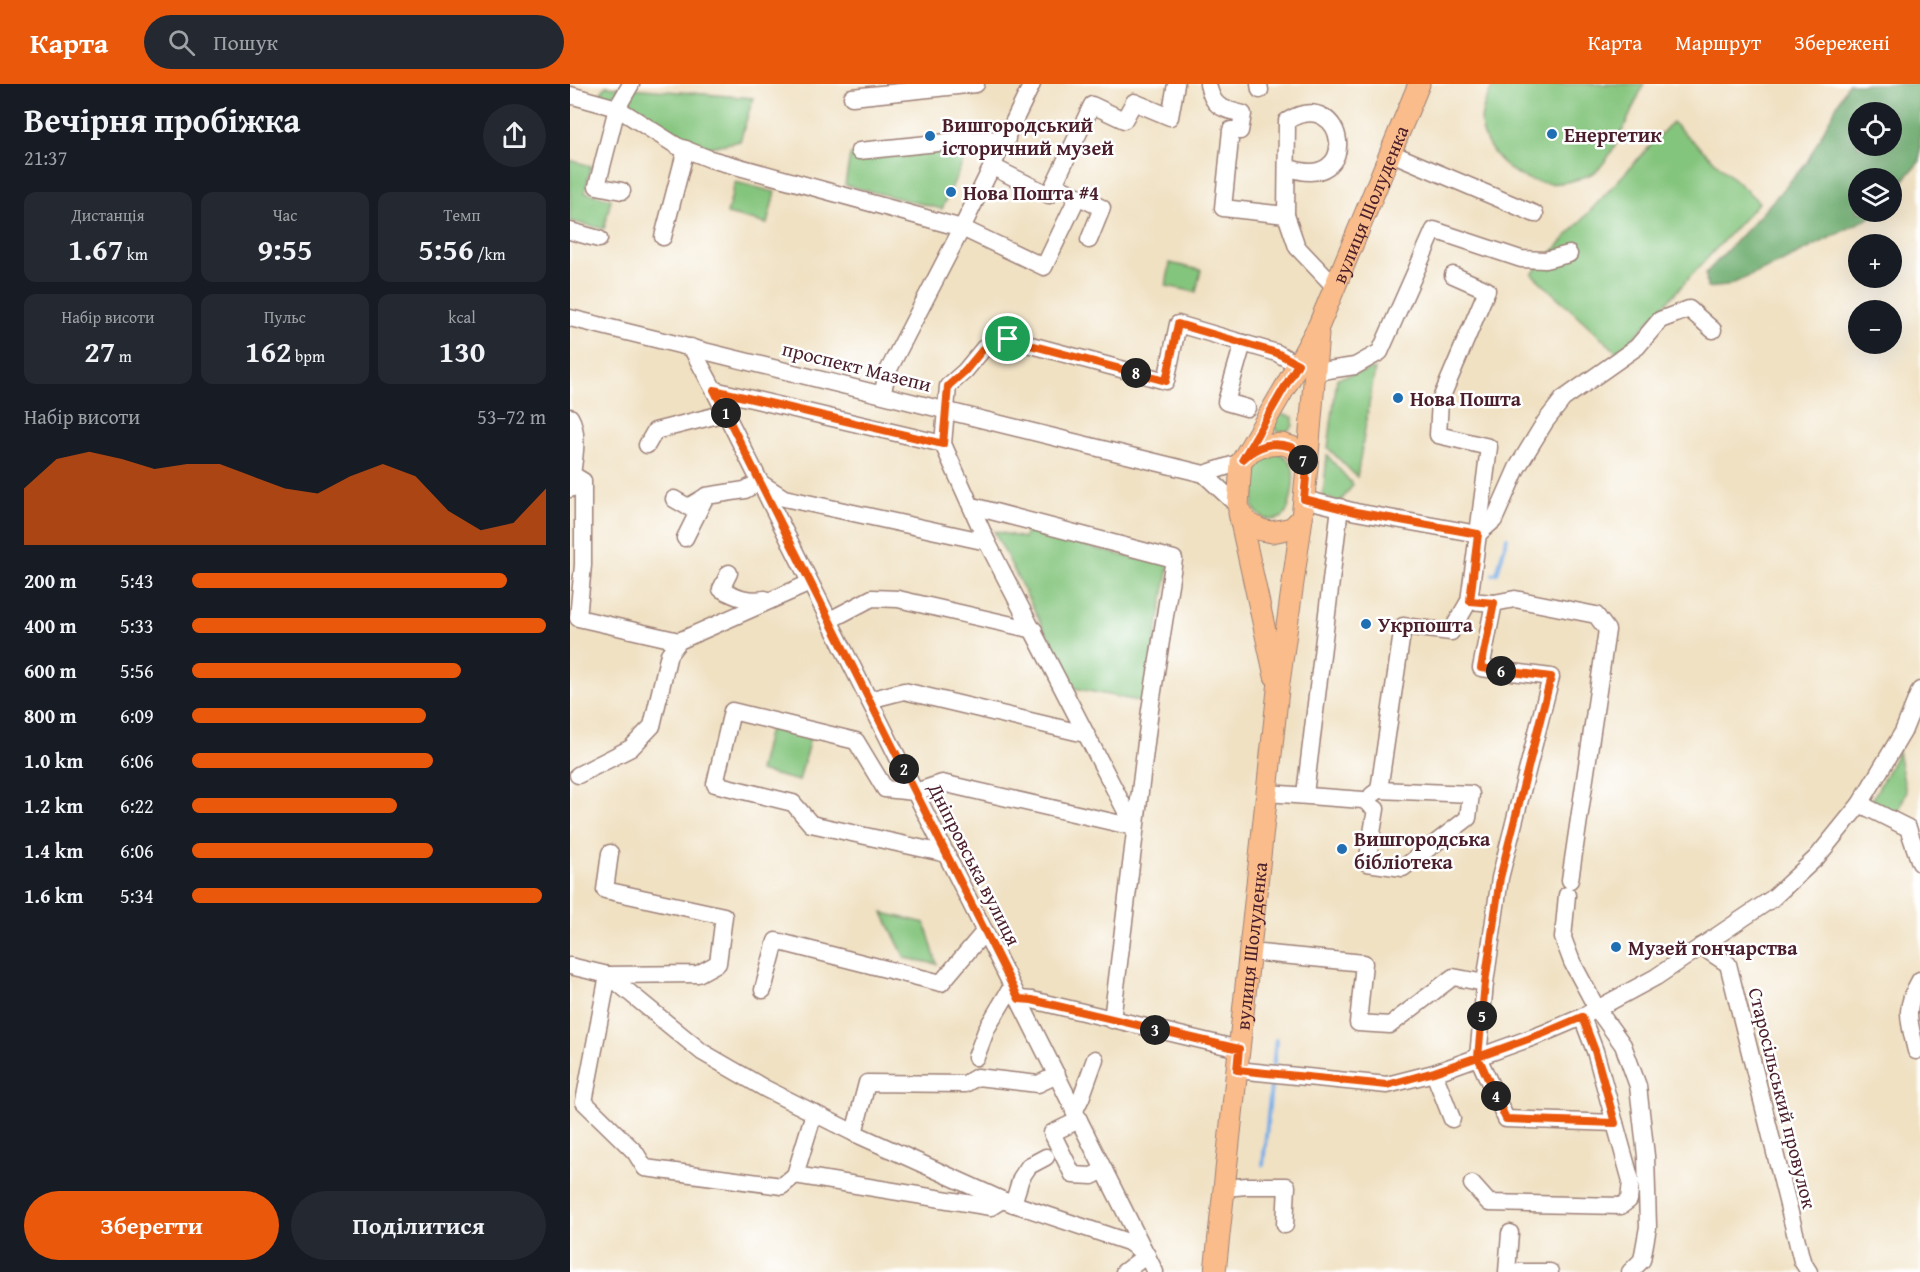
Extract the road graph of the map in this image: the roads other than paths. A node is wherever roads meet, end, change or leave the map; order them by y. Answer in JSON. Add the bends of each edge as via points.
{"nodes":[{"id":1,"x":631,"y":84,"type":"edge"},
{"id":2,"x":976,"y":84,"type":"edge"},
{"id":3,"x":1032,"y":84,"type":"edge"},
{"id":4,"x":1176,"y":84,"type":"edge"},
{"id":5,"x":1208,"y":84,"type":"edge"},
{"id":6,"x":1419,"y":84,"type":"edge"},
{"id":7,"x":570,"y":95,"type":"edge"},
{"id":8,"x":852,"y":97,"type":"dead end"},
{"id":9,"x":617,"y":108,"type":"junction"},
{"id":10,"x":1007,"y":139,"type":"junction"},
{"id":11,"x":686,"y":149,"type":"junction"},
{"id":12,"x":859,"y":151,"type":"dead end"},
{"id":13,"x":1391,"y":153,"type":"junction"},
{"id":14,"x":993,"y":167,"type":"junction"},
{"id":15,"x":1287,"y":167,"type":"dead end"},
{"id":16,"x":1054,"y":185,"type":"junction"},
{"id":17,"x":622,"y":191,"type":"dead end"},
{"id":18,"x":1078,"y":196,"type":"junction"},
{"id":19,"x":1534,"y":214,"type":"dead end"},
{"id":20,"x":1286,"y":215,"type":"junction"},
{"id":21,"x":963,"y":228,"type":"junction"},
{"id":22,"x":570,"y":231,"type":"edge"},
{"id":23,"x":663,"y":237,"type":"dead end"},
{"id":24,"x":599,"y":239,"type":"dead end"},
{"id":25,"x":1089,"y":240,"type":"dead end"},
{"id":26,"x":1569,"y":255,"type":"dead end"},
{"id":27,"x":1453,"y":275,"type":"dead end"},
{"id":28,"x":1334,"y":286,"type":"junction"},
{"id":29,"x":570,"y":318,"type":"edge"},
{"id":30,"x":1713,"y":330,"type":"dead end"},
{"id":31,"x":1243,"y":343,"type":"junction"},
{"id":32,"x":691,"y":347,"type":"junction"},
{"id":33,"x":1306,"y":368,"type":"junction"},
{"id":34,"x":714,"y":390,"type":"junction"},
{"id":35,"x":882,"y":394,"type":"junction"},
{"id":36,"x":1247,"y":408,"type":"dead end"},
{"id":37,"x":945,"y":409,"type":"junction"},
{"id":38,"x":726,"y":413,"type":"junction"},
{"id":39,"x":570,"y":417,"type":"edge"},
{"id":40,"x":943,"y":444,"type":"junction"},
{"id":41,"x":646,"y":445,"type":"dead end"},
{"id":42,"x":1242,"y":461,"type":"junction"},
{"id":43,"x":1307,"y":467,"type":"junction"},
{"id":44,"x":1204,"y":474,"type":"junction"},
{"id":45,"x":571,"y":482,"type":"edge"},
{"id":46,"x":759,"y":482,"type":"junction"},
{"id":47,"x":706,"y":496,"type":"junction"},
{"id":48,"x":674,"y":499,"type":"dead end"},
{"id":49,"x":972,"y":506,"type":"junction"},
{"id":50,"x":1340,"y":507,"type":"junction"},
{"id":51,"x":1238,"y":508,"type":"junction"},
{"id":52,"x":1303,"y":508,"type":"junction"},
{"id":53,"x":1478,"y":534,"type":"junction"},
{"id":54,"x":685,"y":538,"type":"dead end"},
{"id":55,"x":987,"y":542,"type":"junction"},
{"id":56,"x":729,"y":573,"type":"dead end"},
{"id":57,"x":810,"y":583,"type":"junction"},
{"id":58,"x":775,"y":597,"type":"junction"},
{"id":59,"x":1470,"y":601,"type":"junction"},
{"id":60,"x":1494,"y":603,"type":"junction"},
{"id":61,"x":830,"y":620,"type":"junction"},
{"id":62,"x":1034,"y":630,"type":"junction"},
{"id":63,"x":680,"y":641,"type":"junction"},
{"id":64,"x":1278,"y":690,"type":"junction"},
{"id":65,"x":1920,"y":690,"type":"edge"},
{"id":66,"x":869,"y":700,"type":"junction"},
{"id":67,"x":1084,"y":734,"type":"junction"},
{"id":68,"x":578,"y":775,"type":"dead end"},
{"id":69,"x":1379,"y":790,"type":"junction"},
{"id":70,"x":915,"y":792,"type":"junction"},
{"id":71,"x":1267,"y":793,"type":"junction"},
{"id":72,"x":1305,"y":794,"type":"junction"},
{"id":73,"x":1363,"y":800,"type":"junction"},
{"id":74,"x":1860,"y":804,"type":"junction"},
{"id":75,"x":1134,"y":827,"type":"junction"},
{"id":76,"x":1914,"y":831,"type":"edge"},
{"id":77,"x":610,"y":853,"type":"dead end"},
{"id":78,"x":946,"y":854,"type":"junction"},
{"id":79,"x":1920,"y":863,"type":"edge"},
{"id":80,"x":985,"y":932,"type":"junction"},
{"id":81,"x":1701,"y":946,"type":"junction"},
{"id":82,"x":1250,"y":952,"type":"junction"},
{"id":83,"x":570,"y":966,"type":"edge"},
{"id":84,"x":608,"y":975,"type":"junction"},
{"id":85,"x":1920,"y":980,"type":"edge"},
{"id":86,"x":1485,"y":983,"type":"junction"},
{"id":87,"x":763,"y":990,"type":"dead end"},
{"id":88,"x":1016,"y":992,"type":"junction"},
{"id":89,"x":1590,"y":1013,"type":"junction"},
{"id":90,"x":1112,"y":1020,"type":"junction"},
{"id":91,"x":1916,"y":1051,"type":"dead end"},
{"id":92,"x":976,"y":1057,"type":"dead end"},
{"id":93,"x":1478,"y":1057,"type":"junction"},
{"id":94,"x":1095,"y":1059,"type":"dead end"},
{"id":95,"x":1238,"y":1060,"type":"junction"},
{"id":96,"x":1434,"y":1072,"type":"junction"},
{"id":97,"x":1057,"y":1075,"type":"junction"},
{"id":98,"x":814,"y":1113,"type":"junction"},
{"id":99,"x":1076,"y":1116,"type":"junction"},
{"id":100,"x":1452,"y":1119,"type":"dead end"},
{"id":101,"x":1615,"y":1123,"type":"junction"},
{"id":102,"x":854,"y":1133,"type":"junction"},
{"id":103,"x":1052,"y":1133,"type":"junction"},
{"id":104,"x":1046,"y":1157,"type":"junction"},
{"id":105,"x":1069,"y":1166,"type":"junction"},
{"id":106,"x":1104,"y":1170,"type":"junction"},
{"id":107,"x":795,"y":1175,"type":"junction"},
{"id":108,"x":1472,"y":1184,"type":"dead end"},
{"id":109,"x":1224,"y":1188,"type":"junction"},
{"id":110,"x":1007,"y":1202,"type":"junction"},
{"id":111,"x":1286,"y":1225,"type":"dead end"},
{"id":112,"x":1510,"y":1233,"type":"dead end"},
{"id":113,"x":1147,"y":1255,"type":"junction"},
{"id":114,"x":1127,"y":1271,"type":"edge"},
{"id":115,"x":1215,"y":1271,"type":"edge"},
{"id":116,"x":1155,"y":1272,"type":"edge"},
{"id":117,"x":1507,"y":1272,"type":"edge"},
{"id":118,"x":1518,"y":1272,"type":"edge"},
{"id":119,"x":1550,"y":1272,"type":"edge"},
{"id":120,"x":1630,"y":1272,"type":"edge"},
{"id":121,"x":1809,"y":1272,"type":"edge"}],
"edges":[{"from":1,"to":9,"type":"street"},
{"from":2,"to":8,"type":"street"},
{"from":3,"to":10,"type":"street"},
{"from":4,"to":16,"type":"street","via":[[1170,117],[1134,102],[1124,120],[1092,105]]},
{"from":5,"to":20,"type":"street","via":[[1211,98],[1221,108],[1243,114],[1240,132],[1231,130],[1223,208]]},
{"from":6,"to":13,"type":"main road","name":"вулиця Шолуденка"},
{"from":7,"to":9,"type":"street"},
{"from":9,"to":11,"type":"street"},
{"from":9,"to":17,"type":"street","via":[[597,186]]},
{"from":10,"to":12,"type":"street"},
{"from":10,"to":14,"type":"street"},
{"from":11,"to":21,"type":"street","via":[[710,159]]},
{"from":11,"to":23,"type":"street"},
{"from":13,"to":19,"type":"street"},
{"from":13,"to":28,"type":"main road","name":"вулиця Шолуденка"},
{"from":14,"to":16,"type":"street","via":[[1049,195]]},
{"from":14,"to":21,"type":"street"},
{"from":15,"to":20,"type":"street"},
{"from":16,"to":18,"type":"street"},
{"from":18,"to":21,"type":"street","via":[[1044,267]]},
{"from":18,"to":25,"type":"street","via":[[1102,208]]},
{"from":20,"to":28,"type":"street","via":[[1297,247]]},
{"from":21,"to":35,"type":"street","via":[[888,371]]},
{"from":22,"to":24,"type":"street"},
{"from":26,"to":33,"type":"street","via":[[1521,260],[1434,231],[1380,352],[1355,366]]},
{"from":27,"to":53,"type":"street","via":[[1487,290],[1440,401],[1438,435],[1489,447]]},
{"from":28,"to":33,"type":"main road","name":"вулиця Шолуденка"},
{"from":29,"to":32,"type":"street","name":"проспект Мазепи"},
{"from":30,"to":53,"type":"street","via":[[1689,309],[1660,320],[1637,347],[1563,399],[1517,468],[1494,519]]},
{"from":31,"to":33,"type":"street","via":[[1277,353]]},
{"from":31,"to":36,"type":"street","via":[[1226,402]]},
{"from":31,"to":37,"type":"street","via":[[1178,324],[1166,381],[1008,339],[984,348],[948,386]]},
{"from":32,"to":34,"type":"street","name":"Дніпровська вулиця"},
{"from":32,"to":35,"type":"street","name":"проспект Мазепи"},
{"from":33,"to":42,"type":"main road","name":"вулиця Шолуденка"},
{"from":33,"to":43,"type":"main road","name":"вулиця Шолуденка"},
{"from":34,"to":38,"type":"street","name":"Дніпровська вулиця"},
{"from":34,"to":40,"type":"street"},
{"from":35,"to":37,"type":"street","name":"проспект Мазепи"},
{"from":37,"to":40,"type":"street"},
{"from":37,"to":44,"type":"street","name":"проспект Мазепи"},
{"from":38,"to":41,"type":"street","via":[[655,430]]},
{"from":38,"to":46,"type":"street","name":"Дніпровська вулиця"},
{"from":39,"to":45,"type":"street","via":[[575,429]]},
{"from":40,"to":49,"type":"street"},
{"from":42,"to":43,"type":"main road","via":[[1261,446],[1282,444],[1292,447]]},
{"from":42,"to":44,"type":"street"},
{"from":42,"to":51,"type":"main road"},
{"from":43,"to":52,"type":"main road"},
{"from":44,"to":51,"type":"street","name":"проспект Мазепи"},
{"from":45,"to":63,"type":"street","via":[[583,481],[583,565],[578,618]]},
{"from":46,"to":47,"type":"street","via":[[745,490]]},
{"from":46,"to":55,"type":"street","via":[[784,498]]},
{"from":46,"to":57,"type":"street","name":"Дніпровська вулиця"},
{"from":47,"to":48,"type":"street","via":[[688,507]]},
{"from":47,"to":54,"type":"street"},
{"from":49,"to":55,"type":"street"},
{"from":49,"to":75,"type":"street","via":[[1174,559]]},
{"from":50,"to":52,"type":"street"},
{"from":50,"to":53,"type":"street"},
{"from":50,"to":72,"type":"street"},
{"from":51,"to":52,"type":"main road","via":[[1252,526],[1272,532],[1292,528]]},
{"from":51,"to":64,"type":"main road","name":"вулиця Шолуденка"},
{"from":52,"to":64,"type":"main road","name":"вулиця Шолуденка"},
{"from":53,"to":59,"type":"street"},
{"from":55,"to":62,"type":"street"},
{"from":56,"to":58,"type":"street","via":[[721,589],[753,601]]},
{"from":57,"to":58,"type":"street"},
{"from":57,"to":61,"type":"street","name":"Дніпровська вулиця"},
{"from":58,"to":63,"type":"street"},
{"from":59,"to":60,"type":"street"},
{"from":59,"to":69,"type":"street","via":[[1451,632],[1402,626]]},
{"from":60,"to":86,"type":"street","via":[[1481,668],[1551,677],[1500,878]]},
{"from":60,"to":89,"type":"street","via":[[1515,599],[1596,615],[1607,630],[1563,938]]},
{"from":61,"to":62,"type":"street","via":[[872,598],[898,599]]},
{"from":61,"to":66,"type":"street","name":"Дніпровська вулиця"},
{"from":62,"to":67,"type":"street"},
{"from":63,"to":68,"type":"street","via":[[669,654],[652,726],[631,748]]},
{"from":64,"to":71,"type":"main road","name":"вулиця Шолуденка"},
{"from":65,"to":74,"type":"street","via":[[1903,732]]},
{"from":66,"to":67,"type":"street","via":[[904,691]]},
{"from":66,"to":70,"type":"street","name":"Дніпровська вулиця"},
{"from":67,"to":75,"type":"street"},
{"from":69,"to":73,"type":"street"},
{"from":69,"to":73,"type":"street","via":[[1471,794],[1468,818],[1403,868],[1367,863],[1376,809]]},
{"from":70,"to":75,"type":"street","via":[[942,783]]},
{"from":70,"to":78,"type":"street","name":"Дніпровська вулиця"},
{"from":70,"to":78,"type":"street","via":[[885,789],[856,741],[732,711],[715,784],[793,803],[811,824]]},
{"from":71,"to":72,"type":"street"},
{"from":71,"to":82,"type":"main road","name":"вулиця Шолуденка"},
{"from":72,"to":73,"type":"street"},
{"from":74,"to":76,"type":"street"},
{"from":74,"to":81,"type":"street","via":[[1817,857],[1773,898]]},
{"from":75,"to":90,"type":"street"},
{"from":76,"to":79,"type":"street"},
{"from":77,"to":84,"type":"street","via":[[605,890],[724,916],[718,963],[698,975]]},
{"from":78,"to":80,"type":"street","name":"Дніпровська вулиця"},
{"from":80,"to":87,"type":"street","via":[[941,983],[776,941]]},
{"from":80,"to":88,"type":"street","name":"Дніпровська вулиця"},
{"from":81,"to":89,"type":"street","via":[[1656,977]]},
{"from":81,"to":121,"type":"street","name":"Старосільський провулок","via":[[1728,964],[1802,1261]]},
{"from":82,"to":86,"type":"street","via":[[1364,963],[1358,1023],[1390,1025],[1453,977]]},
{"from":82,"to":95,"type":"main road","name":"вулиця Шолуденка"},
{"from":83,"to":84,"type":"street"},
{"from":84,"to":98,"type":"street","via":[[702,1052]]},
{"from":84,"to":107,"type":"street","via":[[584,1102],[635,1152],[645,1168],[782,1186]]},
{"from":85,"to":91,"type":"street","via":[[1907,1014]]},
{"from":86,"to":93,"type":"street"},
{"from":88,"to":90,"type":"street","via":[[1032,1000]]},
{"from":88,"to":92,"type":"street","via":[[987,1028]]},
{"from":88,"to":97,"type":"street","name":"Дніпровська вулиця"},
{"from":89,"to":93,"type":"street"},
{"from":89,"to":101,"type":"street","via":[[1595,1051]]},
{"from":89,"to":120,"type":"street","via":[[1623,1045],[1638,1086],[1646,1156],[1648,1227],[1642,1260]]},
{"from":90,"to":95,"type":"street"},
{"from":93,"to":96,"type":"street"},
{"from":93,"to":101,"type":"street","via":[[1506,1119]]},
{"from":94,"to":99,"type":"street"},
{"from":95,"to":96,"type":"street","via":[[1270,1073],[1387,1085]]},
{"from":95,"to":109,"type":"main road","name":"вулиця Шолуденка"},
{"from":96,"to":100,"type":"street"},
{"from":97,"to":99,"type":"street","name":"Дніпровська вулиця"},
{"from":97,"to":102,"type":"street","via":[[1038,1084],[977,1077],[965,1084],[867,1083]]},
{"from":98,"to":102,"type":"street"},
{"from":98,"to":107,"type":"street"},
{"from":99,"to":103,"type":"street"},
{"from":99,"to":106,"type":"street","name":"Дніпровська вулиця"},
{"from":101,"to":108,"type":"street","via":[[1631,1181],[1629,1200],[1621,1206],[1489,1203]]},
{"from":102,"to":110,"type":"street"},
{"from":103,"to":104,"type":"street"},
{"from":103,"to":105,"type":"street"},
{"from":104,"to":105,"type":"street"},
{"from":104,"to":110,"type":"street","via":[[1029,1166]]},
{"from":105,"to":106,"type":"street","via":[[1073,1175],[1092,1176]]},
{"from":106,"to":113,"type":"street","name":"Дніпровська вулиця"},
{"from":107,"to":110,"type":"street","via":[[991,1208]]},
{"from":109,"to":111,"type":"street","via":[[1287,1186]]},
{"from":109,"to":115,"type":"main road","name":"вулиця Шолуденка"},
{"from":110,"to":113,"type":"street","via":[[1128,1242]]},
{"from":112,"to":117,"type":"street"},
{"from":113,"to":114,"type":"street"},
{"from":113,"to":116,"type":"street","name":"Дніпровська вулиця"},
{"from":118,"to":119,"type":"street"}]}
